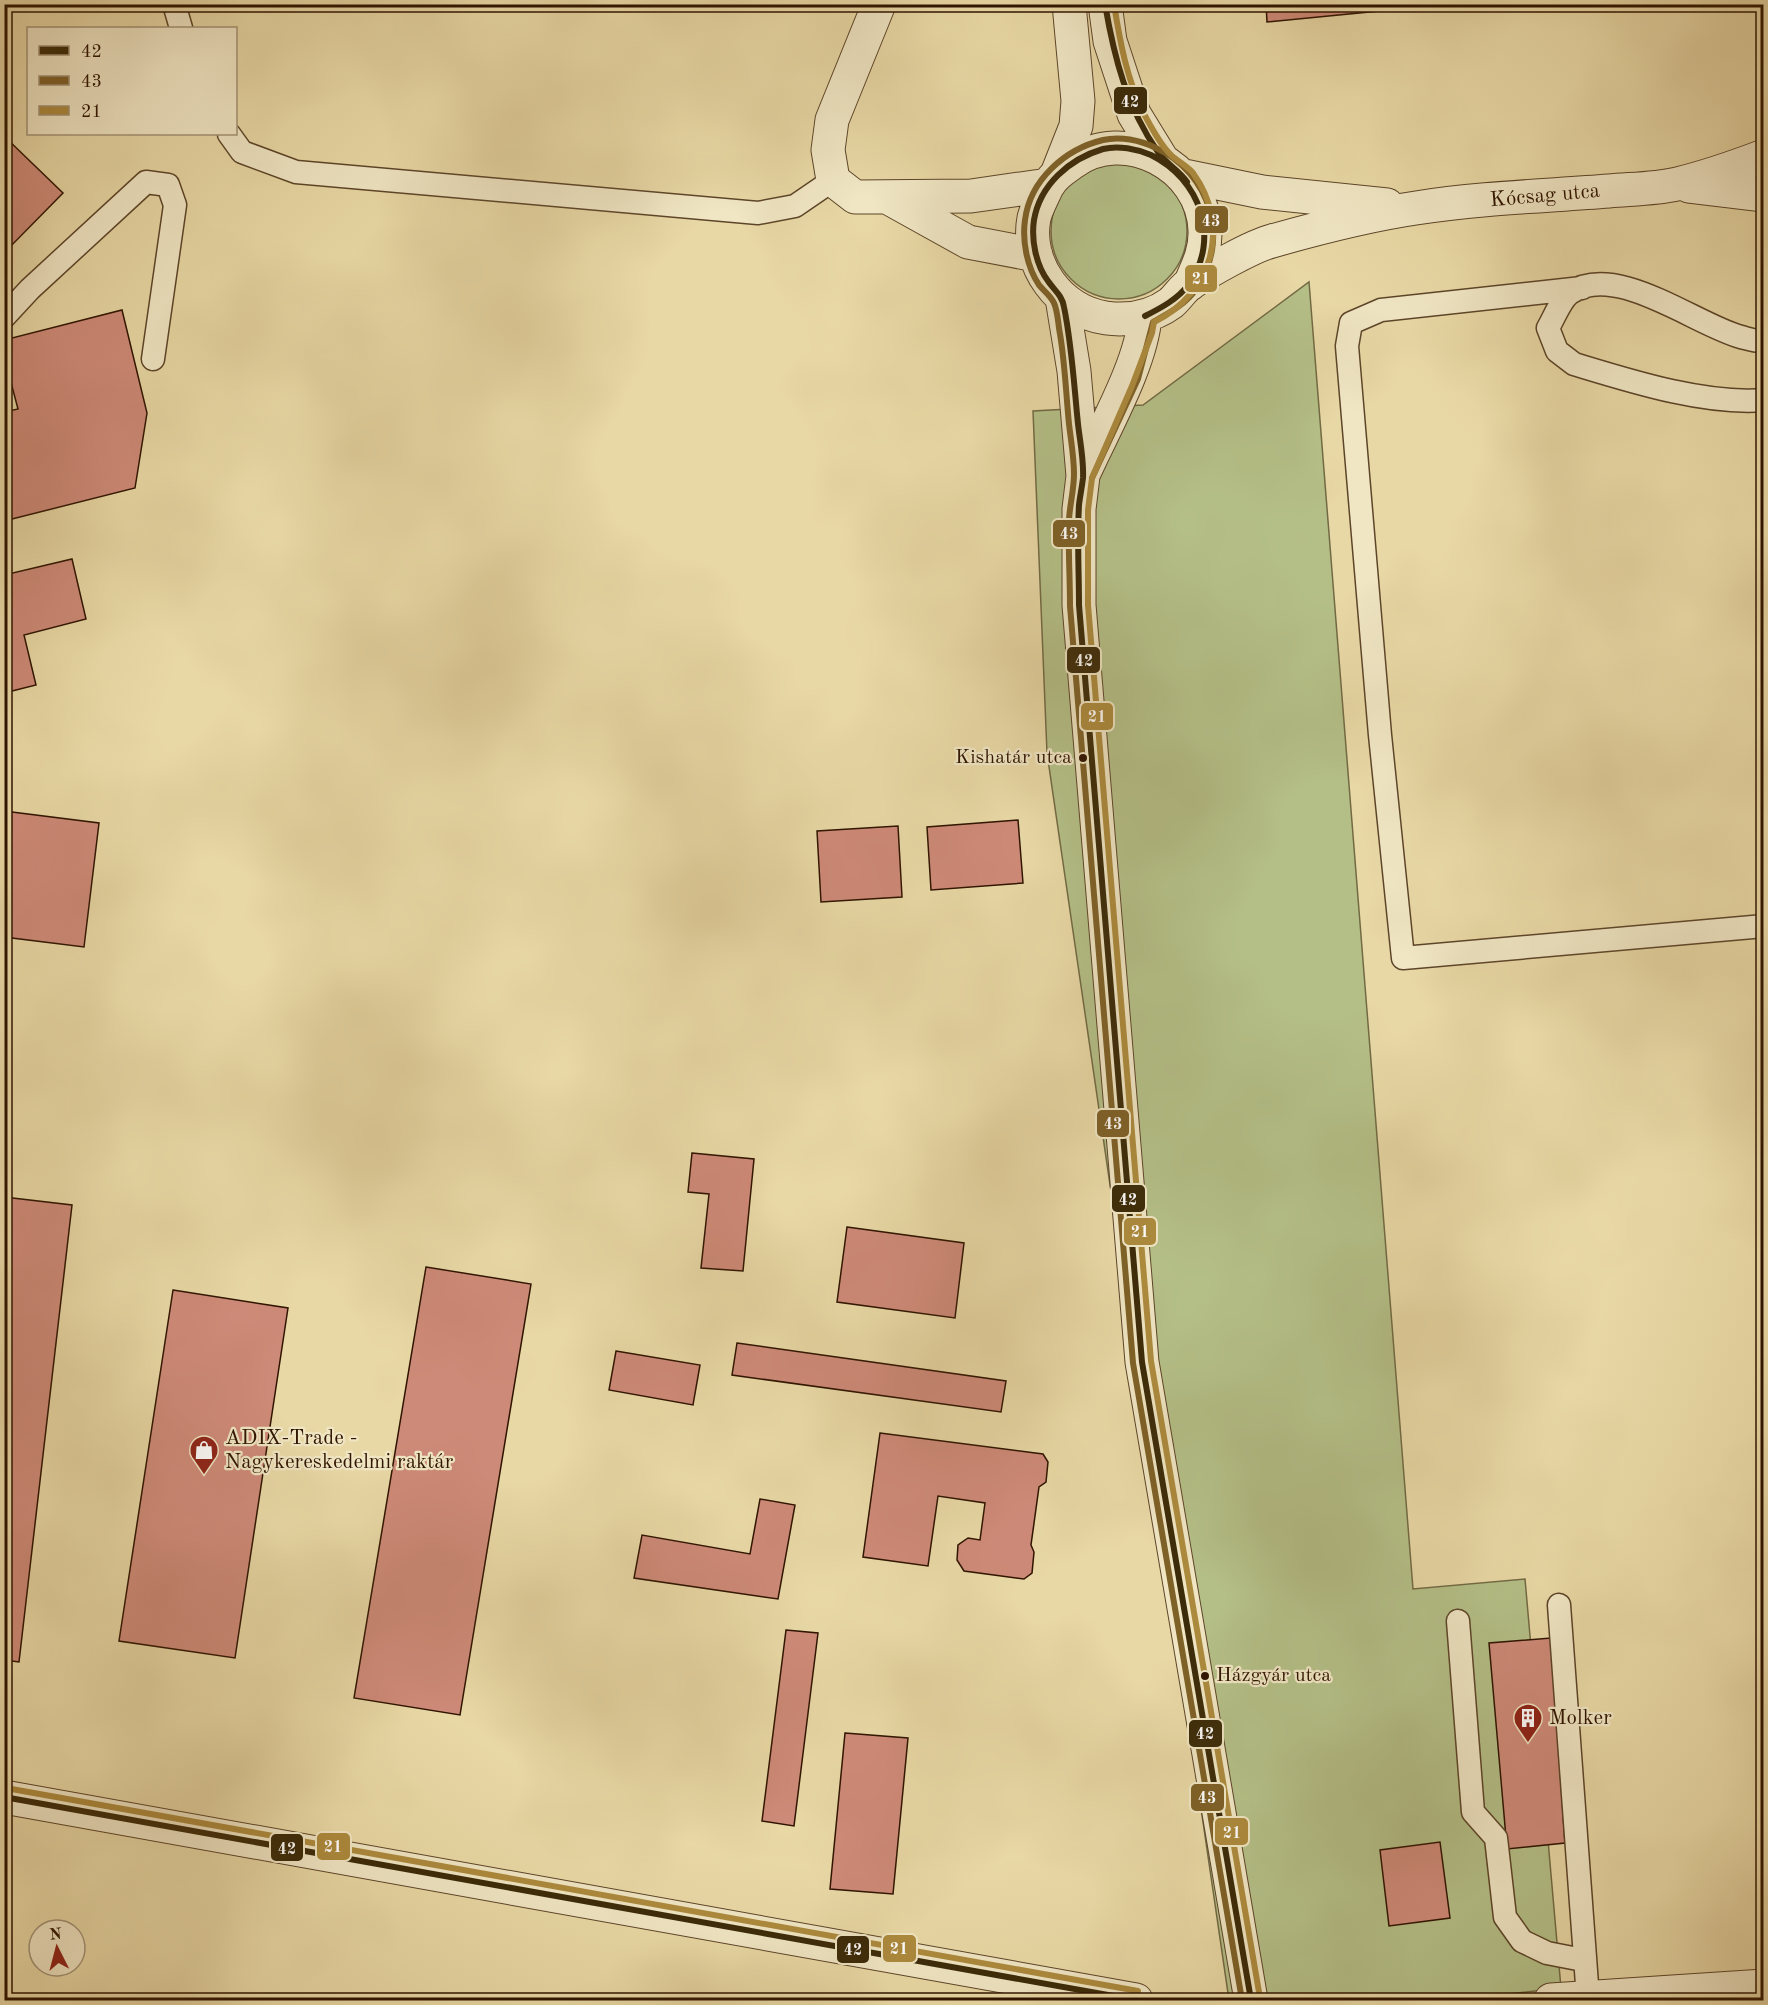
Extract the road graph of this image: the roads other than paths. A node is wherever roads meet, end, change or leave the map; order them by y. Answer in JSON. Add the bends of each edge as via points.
{"nodes":[{"id":1,"x":174,"y":4,"type":"edge"},
{"id":2,"x":879,"y":4,"type":"edge"},
{"id":3,"x":1069,"y":4,"type":"edge"},
{"id":4,"x":1105,"y":4,"type":"edge"},
{"id":5,"x":181,"y":27,"type":"edge"},
{"id":6,"x":230,"y":135,"type":"edge"},
{"id":7,"x":1764,"y":156,"type":"edge"},
{"id":8,"x":1173,"y":167,"type":"junction"},
{"id":9,"x":833,"y":180,"type":"junction"},
{"id":10,"x":1052,"y":180,"type":"junction"},
{"id":11,"x":1675,"y":185,"type":"junction"},
{"id":12,"x":883,"y":195,"type":"junction"},
{"id":13,"x":1764,"y":195,"type":"edge"},
{"id":14,"x":1416,"y":208,"type":"junction"},
{"id":15,"x":1036,"y":255,"type":"junction"},
{"id":16,"x":1190,"y":284,"type":"junction"},
{"id":17,"x":1582,"y":288,"type":"junction"},
{"id":18,"x":1062,"y":298,"type":"junction"},
{"id":19,"x":1145,"y":316,"type":"junction"},
{"id":20,"x":4,"y":317,"type":"edge"},
{"id":21,"x":1764,"y":340,"type":"edge"},
{"id":22,"x":153,"y":359,"type":"dead end"},
{"id":23,"x":1764,"y":400,"type":"edge"},
{"id":24,"x":1083,"y":476,"type":"junction"},
{"id":25,"x":1764,"y":926,"type":"edge"},
{"id":26,"x":1559,"y":1605,"type":"dead end"},
{"id":27,"x":1458,"y":1621,"type":"dead end"},
{"id":28,"x":4,"y":1797,"type":"edge"},
{"id":29,"x":1584,"y":1960,"type":"junction"},
{"id":30,"x":1764,"y":1986,"type":"edge"},
{"id":31,"x":1588,"y":1998,"type":"junction"},
{"id":32,"x":1136,"y":2001,"type":"edge"},
{"id":33,"x":1251,"y":2001,"type":"edge"},
{"id":34,"x":1551,"y":2001,"type":"edge"}],
"edges":[{"from":1,"to":5,"type":"lane"},
{"from":2,"to":9,"type":"street","via":[[832,120],[828,150]]},
{"from":3,"to":10,"type":"street","via":[[1078,101],[1076,126]]},
{"from":4,"to":8,"type":"street","via":[[1110,41],[1134,114]]},
{"from":6,"to":9,"type":"lane","via":[[242,152],[297,172],[758,213],[795,206]]},
{"from":7,"to":11,"type":"street"},
{"from":8,"to":10,"type":"street","via":[[1135,149],[1106,148],[1079,158]]},
{"from":8,"to":14,"type":"street","via":[[1262,192]]},
{"from":8,"to":16,"type":"street","via":[[1199,201],[1205,230],[1202,258]]},
{"from":9,"to":12,"type":"street","via":[[855,197]]},
{"from":10,"to":12,"type":"street","via":[[971,196]]},
{"from":10,"to":15,"type":"street","via":[[1034,219]]},
{"from":11,"to":13,"type":"street"},
{"from":11,"to":14,"type":"street","name":"Kócsag utca"},
{"from":12,"to":15,"type":"street","via":[[968,242]]},
{"from":14,"to":16,"type":"street","via":[[1267,242]]},
{"from":15,"to":18,"type":"street","via":[[1046,279]]},
{"from":16,"to":19,"type":"street","via":[[1170,303]]},
{"from":17,"to":21,"type":"lane","via":[[1600,285],[1638,290],[1723,332]]},
{"from":17,"to":23,"type":"lane","via":[[1568,294],[1548,328],[1557,351],[1574,364],[1707,398]]},
{"from":17,"to":25,"type":"lane","via":[[1381,310],[1351,323],[1347,346],[1403,958]]},
{"from":18,"to":19,"type":"street","via":[[1081,311],[1102,318],[1124,320]]},
{"from":18,"to":24,"type":"street","via":[[1074,371]]},
{"from":19,"to":24,"type":"street","via":[[1144,330],[1124,383]]},
{"from":20,"to":22,"type":"lane","via":[[146,182],[168,185],[175,205]]},
{"from":24,"to":33,"type":"street","via":[[1079,604],[1142,1362]]},
{"from":26,"to":29,"type":"lane"},
{"from":27,"to":29,"type":"lane","via":[[1473,1812],[1496,1838],[1505,1917],[1522,1941],[1547,1953]]},
{"from":28,"to":32,"type":"street"},
{"from":29,"to":31,"type":"lane"},
{"from":30,"to":31,"type":"street"},
{"from":31,"to":34,"type":"street"}]}
